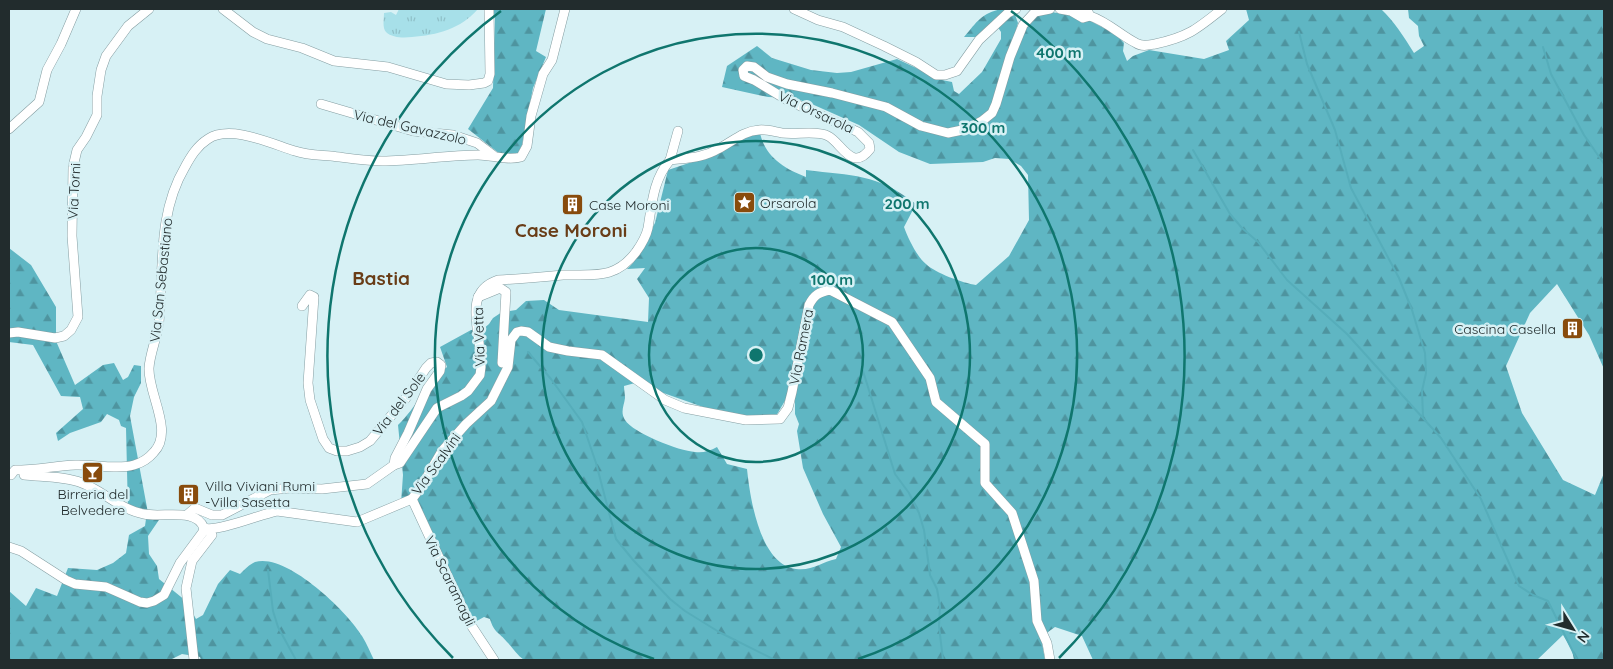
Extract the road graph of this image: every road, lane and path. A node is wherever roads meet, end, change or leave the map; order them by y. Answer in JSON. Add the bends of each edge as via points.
{"nodes":[{"id":1,"x":76,"y":9,"type":"edge"},
{"id":2,"x":149,"y":9,"type":"edge"},
{"id":3,"x":223,"y":9,"type":"edge"},
{"id":4,"x":489,"y":9,"type":"edge"},
{"id":5,"x":565,"y":9,"type":"edge"},
{"id":6,"x":794,"y":9,"type":"edge"},
{"id":7,"x":1016,"y":9,"type":"edge"},
{"id":8,"x":1050,"y":9,"type":"edge"},
{"id":9,"x":1060,"y":9,"type":"edge"},
{"id":10,"x":1081,"y":9,"type":"edge"},
{"id":11,"x":1222,"y":9,"type":"edge"},
{"id":12,"x":1090,"y":16,"type":"junction"},
{"id":13,"x":321,"y":104,"type":"dead end"},
{"id":14,"x":9,"y":129,"type":"edge"},
{"id":15,"x":678,"y":131,"type":"dead end"},
{"id":16,"x":495,"y":156,"type":"junction"},
{"id":17,"x":670,"y":160,"type":"junction"},
{"id":18,"x":478,"y":298,"type":"junction"},
{"id":19,"x":302,"y":306,"type":"dead end"},
{"id":20,"x":9,"y":333,"type":"edge"},
{"id":21,"x":502,"y":378,"type":"junction"},
{"id":22,"x":394,"y":465,"type":"junction"},
{"id":23,"x":10,"y":475,"type":"edge"},
{"id":24,"x":412,"y":499,"type":"junction"},
{"id":25,"x":188,"y":514,"type":"junction"},
{"id":26,"x":206,"y":529,"type":"junction"},
{"id":27,"x":9,"y":547,"type":"edge"},
{"id":28,"x":194,"y":660,"type":"edge"},
{"id":29,"x":494,"y":660,"type":"edge"},
{"id":30,"x":1050,"y":660,"type":"edge"}],
"edges":[{"from":1,"to":14,"type":"street","via":[[47,70],[39,102]]},
{"from":2,"to":20,"type":"street","name":"Via Torni","via":[[128,26],[106,56],[97,96],[97,115],[77,150],[73,167],[72,236],[78,317],[64,336]]},
{"from":3,"to":4,"type":"street","via":[[267,39],[334,61],[388,67],[458,85],[488,81]]},
{"from":5,"to":16,"type":"street","name":"Via San Sebastiano","via":[[552,60],[543,74],[531,116],[527,146],[521,157],[513,160]]},
{"from":6,"to":7,"type":"street","via":[[843,27],[936,75],[945,76],[957,71],[979,40]]},
{"from":8,"to":17,"type":"street","name":"Via Orsarola","via":[[1035,12],[1023,25],[992,113],[968,129],[948,133],[922,126],[886,107],[787,84],[747,66],[743,70],[744,76],[787,100],[858,132],[869,143],[870,149],[855,158],[841,150],[828,136],[760,130],[700,157]]},
{"from":9,"to":12,"type":"street","via":[[1083,18]]},
{"from":10,"to":12,"type":"street"},
{"from":11,"to":12,"type":"street","via":[[1189,34],[1176,40],[1146,45],[1137,44]]},
{"from":13,"to":16,"type":"street","name":"Via del Gavazzolo","via":[[411,130],[453,135],[476,143]]},
{"from":15,"to":17,"type":"street"},
{"from":16,"to":23,"type":"street","name":"Via San Sebastiano","via":[[381,161],[298,152],[267,140],[225,133],[210,138],[192,154],[181,173],[164,226],[158,326],[149,368],[162,430],[155,452],[133,466],[74,464],[15,470]]},
{"from":17,"to":18,"type":"street","name":"Via Vetta","via":[[658,178],[652,196],[647,235],[622,268],[586,276],[498,280],[483,288]]},
{"from":18,"to":21,"type":"street","name":"Via Scalvini","via":[[500,288],[506,292]]},
{"from":18,"to":22,"type":"street","name":"Via Vetta","via":[[480,375],[462,396],[437,408],[400,463]]},
{"from":19,"to":22,"type":"street","name":"Via del Sole","via":[[308,296],[314,297],[308,383],[310,400],[323,440],[329,448],[347,451],[370,441],[426,368],[434,362],[441,366],[427,389]]},
{"from":21,"to":24,"type":"street","name":"Via Scalvini","via":[[491,401],[442,451]]},
{"from":21,"to":30,"type":"street","name":"Via Ramera","via":[[508,367],[511,340],[517,332],[525,331],[549,347],[602,355],[665,400],[684,408],[746,420],[780,419],[788,408],[809,305],[820,292],[830,290],[838,293],[892,322],[930,378],[936,402],[985,444],[985,483],[1012,513],[1034,581],[1037,621],[1047,643]]},
{"from":22,"to":25,"type":"street","name":"Via Vetta","via":[[367,484],[270,490],[222,515],[195,508]]},
{"from":23,"to":25,"type":"street","via":[[82,483],[136,512],[158,516]]},
{"from":24,"to":26,"type":"street","name":"Via Scalvini","via":[[357,522],[278,511]]},
{"from":24,"to":29,"type":"street","name":"Via Scaramagli","via":[[469,622]]},
{"from":25,"to":26,"type":"street"},
{"from":26,"to":27,"type":"street","via":[[180,563],[164,595],[147,602],[106,587],[75,584]]},
{"from":26,"to":28,"type":"street","via":[[212,535],[192,561],[186,588]]}]}
